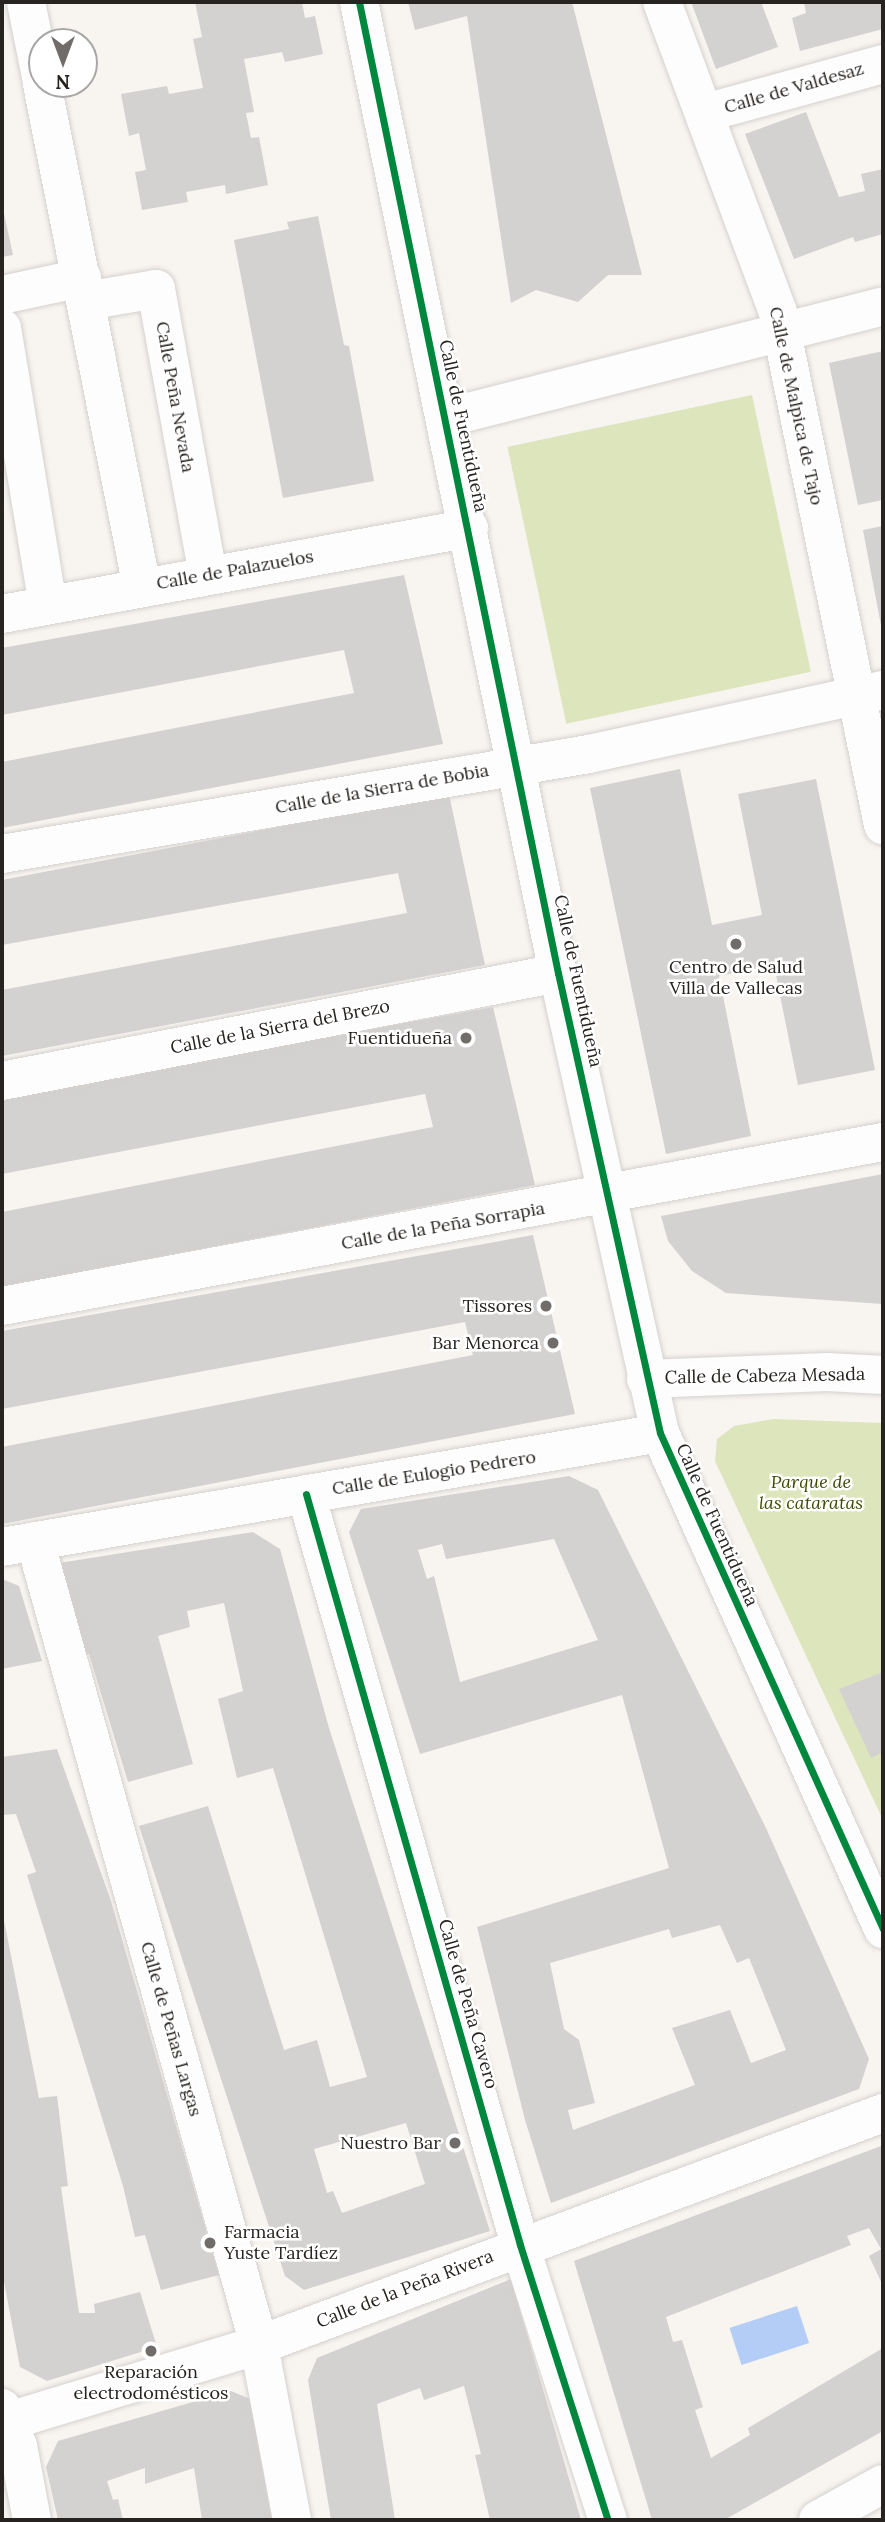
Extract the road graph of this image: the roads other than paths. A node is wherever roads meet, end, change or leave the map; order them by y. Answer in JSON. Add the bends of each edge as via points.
{"nodes":[{"id":1,"x":26,"y":2,"type":"edge"},
{"id":2,"x":359,"y":2,"type":"edge"},
{"id":3,"x":662,"y":2,"type":"edge"},
{"id":4,"x":31,"y":28,"type":"edge"},
{"id":5,"x":883,"y":64,"type":"edge"},
{"id":6,"x":45,"y":98,"type":"edge"},
{"id":7,"x":705,"y":113,"type":"junction"},
{"id":8,"x":84,"y":290,"type":"junction"},
{"id":9,"x":2,"y":295,"type":"edge"},
{"id":10,"x":883,"y":306,"type":"edge"},
{"id":11,"x":2,"y":328,"type":"edge"},
{"id":12,"x":783,"y":331,"type":"junction"},
{"id":13,"x":445,"y":418,"type":"junction"},
{"id":14,"x":469,"y":528,"type":"junction"},
{"id":15,"x":208,"y":575,"type":"junction"},
{"id":16,"x":142,"y":587,"type":"junction"},
{"id":17,"x":48,"y":605,"type":"junction"},
{"id":18,"x":2,"y":614,"type":"edge"},
{"id":19,"x":869,"y":693,"type":"edge"},
{"id":20,"x":518,"y":766,"type":"junction"},
{"id":21,"x":883,"y":825,"type":"edge"},
{"id":22,"x":2,"y":853,"type":"edge"},
{"id":23,"x":558,"y":972,"type":"junction"},
{"id":24,"x":2,"y":1081,"type":"edge"},
{"id":25,"x":883,"y":1142,"type":"edge"},
{"id":26,"x":608,"y":1196,"type":"junction"},
{"id":27,"x":2,"y":1306,"type":"edge"},
{"id":28,"x":883,"y":1375,"type":"edge"},
{"id":29,"x":646,"y":1378,"type":"junction"},
{"id":30,"x":660,"y":1433,"type":"junction"},
{"id":31,"x":306,"y":1494,"type":"junction"},
{"id":32,"x":18,"y":1544,"type":"edge"},
{"id":33,"x":883,"y":1929,"type":"edge"},
{"id":34,"x":883,"y":2113,"type":"edge"},
{"id":35,"x":520,"y":2245,"type":"junction"},
{"id":36,"x":258,"y":2345,"type":"junction"},
{"id":37,"x":4,"y":2418,"type":"edge"},
{"id":38,"x":883,"y":2484,"type":"edge"},
{"id":39,"x":830,"y":2517,"type":"edge"},
{"id":40,"x":32,"y":2520,"type":"edge"},
{"id":41,"x":292,"y":2520,"type":"edge"},
{"id":42,"x":608,"y":2520,"type":"edge"}],
"edges":[{"from":1,"to":4,"type":"street"},
{"from":2,"to":13,"type":"street","name":"Calle de Fuentidueña"},
{"from":3,"to":7,"type":"street","name":"Calle de Malpica de Tajo"},
{"from":5,"to":7,"type":"street","name":"Calle de Valdesaz"},
{"from":6,"to":8,"type":"street"},
{"from":7,"to":12,"type":"street","name":"Calle de Malpica de Tajo"},
{"from":8,"to":9,"type":"street","name":"Calle Peña Nevada"},
{"from":8,"to":15,"type":"street","name":"Calle Peña Nevada","via":[[156,289]]},
{"from":8,"to":16,"type":"street"},
{"from":10,"to":12,"type":"street"},
{"from":11,"to":17,"type":"street"},
{"from":12,"to":13,"type":"street"},
{"from":12,"to":19,"type":"street","name":"Calle de Malpica de Tajo"},
{"from":13,"to":14,"type":"street","name":"Calle de Fuentidueña"},
{"from":14,"to":15,"type":"street","name":"Calle de Palazuelos"},
{"from":14,"to":20,"type":"street","name":"Calle de Fuentidueña"},
{"from":15,"to":16,"type":"street","name":"Calle de Palazuelos"},
{"from":16,"to":17,"type":"street","name":"Calle de Palazuelos"},
{"from":17,"to":18,"type":"street","name":"Calle de Palazuelos"},
{"from":19,"to":20,"type":"street","name":"Calle de la Sierra de Bobia"},
{"from":19,"to":21,"type":"street","name":"Calle de Malpica de Tajo"},
{"from":20,"to":22,"type":"street","name":"Calle de la Sierra de Bobia"},
{"from":20,"to":23,"type":"street","name":"Calle de Fuentidueña"},
{"from":23,"to":24,"type":"street","name":"Calle de la Sierra del Brezo"},
{"from":23,"to":26,"type":"street","name":"Calle de Fuentidueña"},
{"from":25,"to":26,"type":"street","name":"Calle de la Peña Sorrapia"},
{"from":26,"to":27,"type":"street","name":"Calle de la Peña Sorrapia"},
{"from":26,"to":29,"type":"street","name":"Calle de Fuentidueña"},
{"from":28,"to":29,"type":"street","name":"Calle de Cabeza Mesada","via":[[827,1372]]},
{"from":29,"to":30,"type":"street","name":"Calle de Fuentidueña"},
{"from":30,"to":31,"type":"street","name":"Calle de Eulogio Pedrero"},
{"from":30,"to":33,"type":"street","name":"Calle de Fuentidueña"},
{"from":31,"to":32,"type":"street","name":"Calle de Eulogio Pedrero"},
{"from":31,"to":35,"type":"street","name":"Calle de Peña Cavero"},
{"from":32,"to":36,"type":"street","name":"Calle de Peñas Largas"},
{"from":34,"to":35,"type":"street","name":"Calle de la Peña Rivera"},
{"from":35,"to":36,"type":"street","name":"Calle de la Peña Rivera"},
{"from":35,"to":42,"type":"street","name":"Calle de Peña Cavero"},
{"from":36,"to":37,"type":"street","name":"Calle de la Peña Rivera"},
{"from":36,"to":41,"type":"street","name":"Calle de Peñas Largas"},
{"from":37,"to":40,"type":"street","via":[[18,2446]]},
{"from":38,"to":39,"type":"street"}]}
